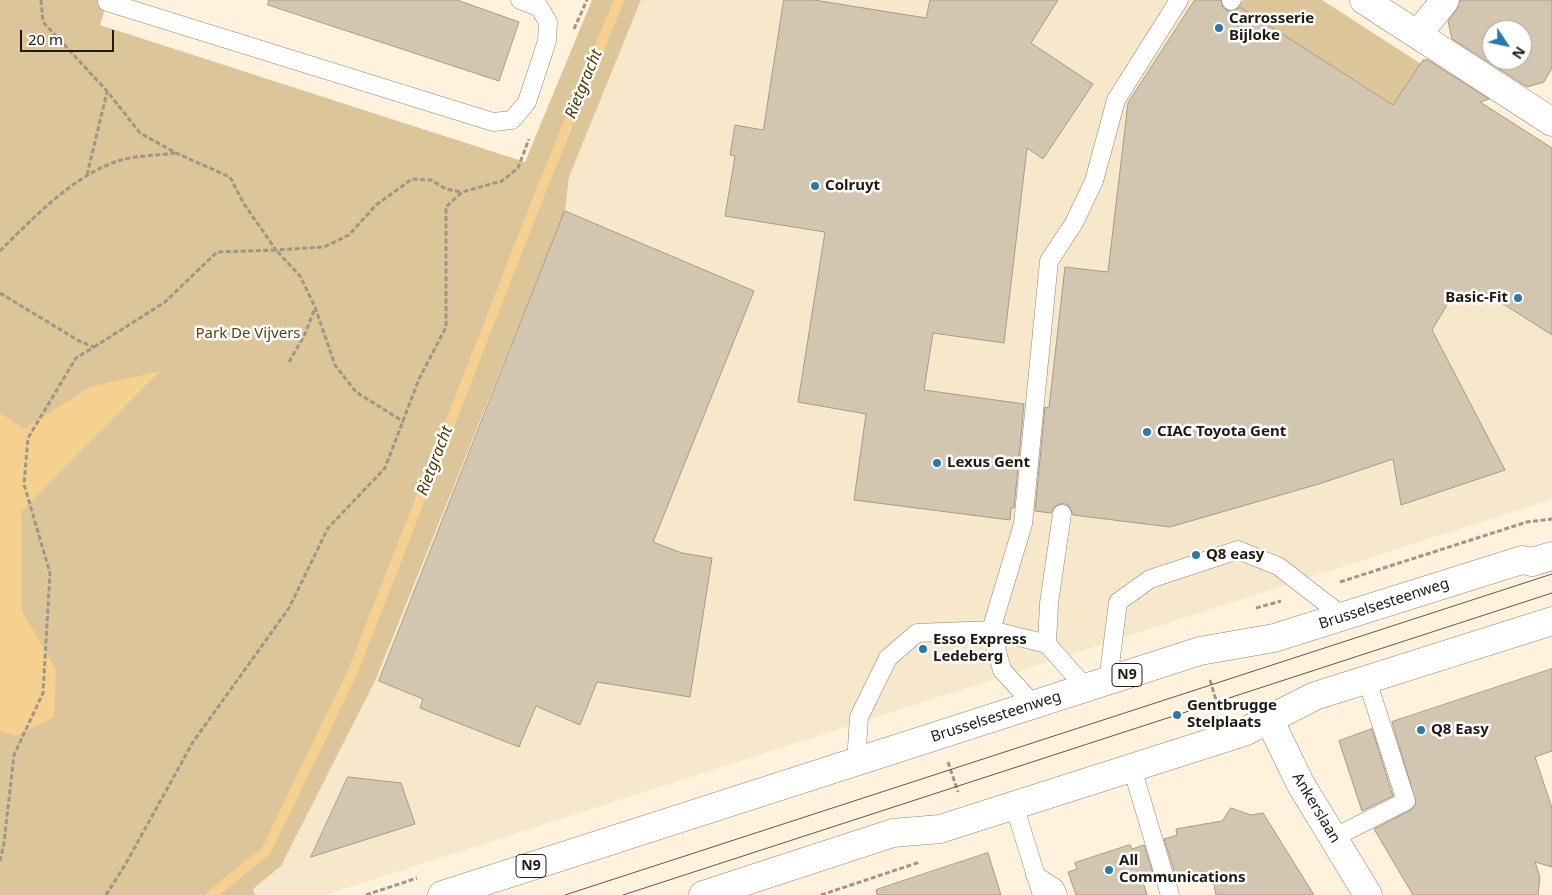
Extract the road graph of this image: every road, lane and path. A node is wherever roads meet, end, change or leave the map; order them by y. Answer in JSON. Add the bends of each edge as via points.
{"nodes":[{"id":1,"x":41,"y":0,"type":"edge"},
{"id":2,"x":520,"y":0,"type":"edge"},
{"id":3,"x":1179,"y":0,"type":"edge"},
{"id":4,"x":1364,"y":0,"type":"edge"},
{"id":5,"x":1445,"y":0,"type":"edge"},
{"id":6,"x":107,"y":2,"type":"dead end"},
{"id":7,"x":1418,"y":34,"type":"junction"},
{"id":8,"x":107,"y":91,"type":"junction"},
{"id":9,"x":1549,"y":111,"type":"edge"},
{"id":10,"x":176,"y":153,"type":"junction"},
{"id":11,"x":87,"y":175,"type":"junction"},
{"id":12,"x":462,"y":192,"type":"dead end"},
{"id":13,"x":446,"y":207,"type":"dead end"},
{"id":14,"x":276,"y":250,"type":"junction"},
{"id":15,"x":0,"y":251,"type":"edge"},
{"id":16,"x":0,"y":293,"type":"edge"},
{"id":17,"x":316,"y":307,"type":"junction"},
{"id":18,"x":94,"y":346,"type":"junction"},
{"id":19,"x":290,"y":362,"type":"dead end"},
{"id":20,"x":404,"y":422,"type":"junction"},
{"id":21,"x":1062,"y":514,"type":"dead end"},
{"id":22,"x":1552,"y":556,"type":"edge"},
{"id":23,"x":1344,"y":617,"type":"junction"},
{"id":24,"x":1552,"y":621,"type":"edge"},
{"id":25,"x":991,"y":630,"type":"junction"},
{"id":26,"x":1047,"y":644,"type":"junction"},
{"id":27,"x":1200,"y":651,"type":"junction"},
{"id":28,"x":1367,"y":680,"type":"junction"},
{"id":29,"x":1097,"y":684,"type":"junction"},
{"id":30,"x":1034,"y":705,"type":"junction"},
{"id":31,"x":1269,"y":719,"type":"junction"},
{"id":32,"x":1226,"y":738,"type":"junction"},
{"id":33,"x":946,"y":757,"type":"dead end"},
{"id":34,"x":856,"y":763,"type":"junction"},
{"id":35,"x":1132,"y":768,"type":"junction"},
{"id":36,"x":959,"y":794,"type":"dead end"},
{"id":37,"x":1014,"y":805,"type":"junction"},
{"id":38,"x":1333,"y":838,"type":"junction"},
{"id":39,"x":1157,"y":852,"type":"junction"},
{"id":40,"x":0,"y":861,"type":"edge"},
{"id":41,"x":1036,"y":875,"type":"junction"},
{"id":42,"x":707,"y":894,"type":"edge"},
{"id":43,"x":106,"y":895,"type":"edge"},
{"id":44,"x":442,"y":895,"type":"edge"},
{"id":45,"x":1042,"y":895,"type":"edge"},
{"id":46,"x":1058,"y":895,"type":"edge"},
{"id":47,"x":1159,"y":895,"type":"edge"},
{"id":48,"x":1170,"y":895,"type":"edge"},
{"id":49,"x":1368,"y":895,"type":"edge"}],
"edges":[{"from":1,"to":8,"type":"path","via":[[43,22]]},
{"from":2,"to":6,"type":"lane","via":[[539,6],[548,22],[547,41],[528,102],[512,120],[493,122]]},
{"from":3,"to":25,"type":"lane","via":[[1116,100],[1094,181],[1074,223],[1049,261],[1024,524]]},
{"from":4,"to":7,"type":"main road"},
{"from":5,"to":7,"type":"main road"},
{"from":7,"to":9,"type":"main road"},
{"from":8,"to":10,"type":"path","via":[[140,133]]},
{"from":8,"to":11,"type":"path"},
{"from":10,"to":11,"type":"path","via":[[116,161]]},
{"from":10,"to":14,"type":"path","via":[[230,177],[244,204]]},
{"from":11,"to":15,"type":"path","via":[[31,220]]},
{"from":12,"to":14,"type":"path","via":[[446,189],[431,180],[412,179],[376,205],[349,235],[324,247]]},
{"from":13,"to":20,"type":"path","via":[[446,327],[419,379]]},
{"from":14,"to":17,"type":"path","via":[[300,276]]},
{"from":14,"to":18,"type":"path","via":[[217,252],[165,302]]},
{"from":16,"to":18,"type":"path","via":[[78,341]]},
{"from":17,"to":19,"type":"path"},
{"from":17,"to":20,"type":"path","via":[[335,365],[356,392]]},
{"from":18,"to":40,"type":"path","via":[[76,358],[28,438],[24,484],[50,573],[43,694],[14,755]]},
{"from":20,"to":43,"type":"path","via":[[385,468],[328,528],[289,608],[193,742]]},
{"from":21,"to":26,"type":"lane"},
{"from":22,"to":23,"type":"main road","name":"Brusselsesteenweg","number":"N9","via":[[1532,562],[1522,560]]},
{"from":23,"to":27,"type":"main road","name":"Brusselsesteenweg","number":"N9","via":[[1274,638]]},
{"from":23,"to":29,"type":"lane","via":[[1278,566],[1238,550],[1150,579],[1118,602]]},
{"from":24,"to":28,"type":"main road"},
{"from":25,"to":26,"type":"lane"},
{"from":25,"to":30,"type":"lane","via":[[1002,670]]},
{"from":25,"to":34,"type":"lane","via":[[917,633],[888,658],[859,717]]},
{"from":26,"to":29,"type":"lane"},
{"from":27,"to":29,"type":"main road","name":"Brusselsesteenweg","number":"N9"},
{"from":27,"to":32,"type":"path"},
{"from":28,"to":31,"type":"main road","via":[[1315,696]]},
{"from":28,"to":38,"type":"lane","via":[[1406,802]]},
{"from":29,"to":30,"type":"main road","name":"Brusselsesteenweg","number":"N9"},
{"from":30,"to":34,"type":"main road","name":"Brusselsesteenweg","number":"N9"},
{"from":31,"to":32,"type":"main road"},
{"from":31,"to":38,"type":"main road","name":"Ankerslaan","via":[[1300,783]]},
{"from":32,"to":35,"type":"main road"},
{"from":33,"to":36,"type":"path"},
{"from":34,"to":44,"type":"main road","name":"Brusselsesteenweg","number":"N9"},
{"from":35,"to":37,"type":"main road"},
{"from":35,"to":39,"type":"lane"},
{"from":37,"to":41,"type":"lane"},
{"from":37,"to":42,"type":"main road","via":[[940,829],[893,834]]},
{"from":38,"to":49,"type":"main road","name":"Ankerslaan"},
{"from":39,"to":47,"type":"lane","via":[[1150,864]]},
{"from":39,"to":48,"type":"lane"},
{"from":41,"to":45,"type":"lane"},
{"from":41,"to":46,"type":"lane","via":[[1056,888]]}]}
